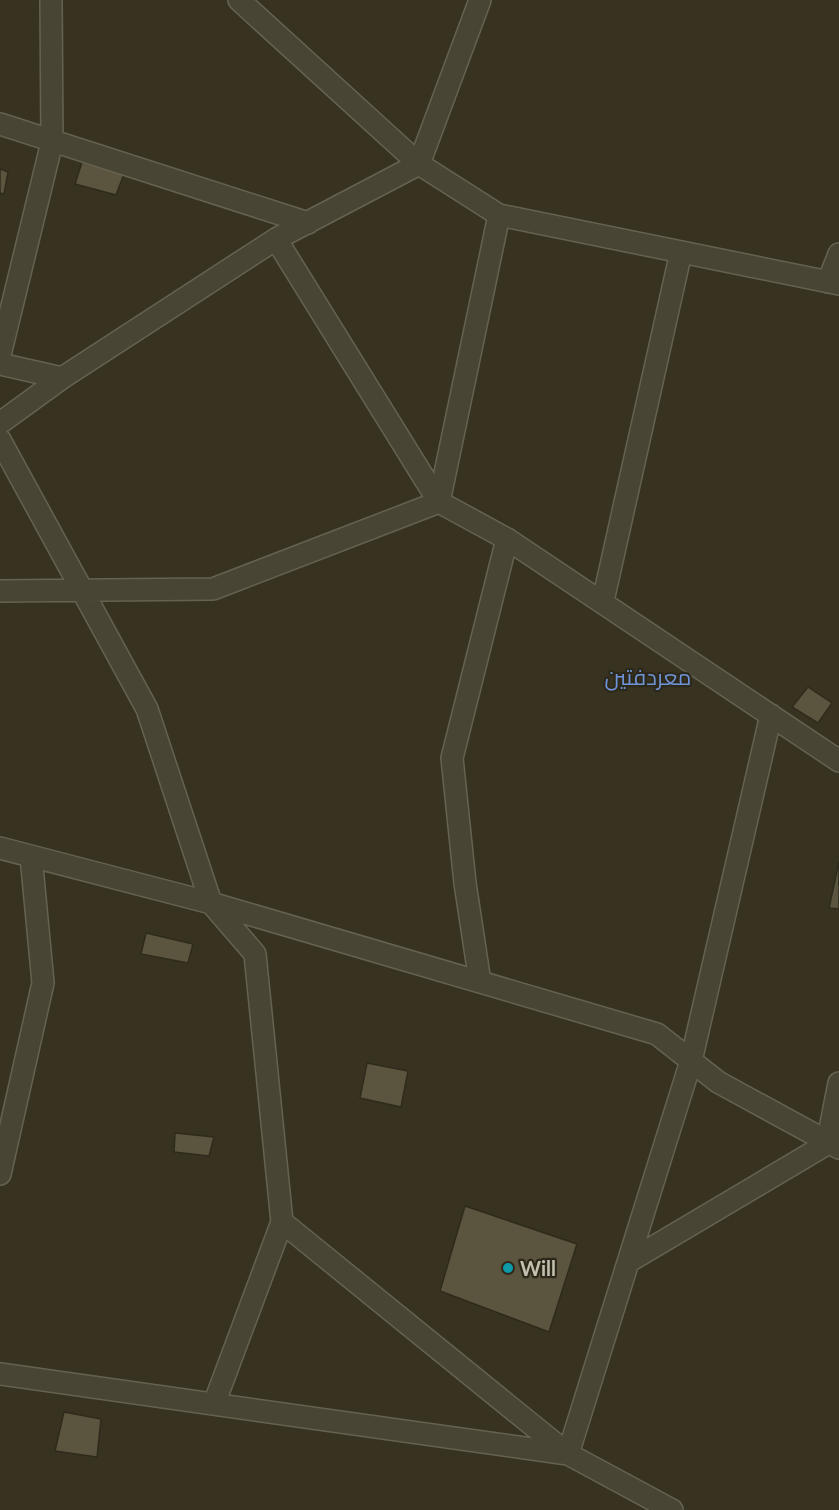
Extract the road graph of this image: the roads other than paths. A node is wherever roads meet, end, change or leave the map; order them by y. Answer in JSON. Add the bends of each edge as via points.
{"nodes":[{"id":1,"x":51,"y":0,"type":"edge"},
{"id":2,"x":239,"y":0,"type":"edge"},
{"id":3,"x":480,"y":0,"type":"edge"},
{"id":4,"x":0,"y":124,"type":"edge"},
{"id":5,"x":52,"y":142,"type":"junction"},
{"id":6,"x":419,"y":164,"type":"junction"},
{"id":7,"x":499,"y":215,"type":"junction"},
{"id":8,"x":308,"y":223,"type":"junction"},
{"id":9,"x":276,"y":239,"type":"junction"},
{"id":10,"x":681,"y":252,"type":"junction"},
{"id":11,"x":839,"y":254,"type":"edge"},
{"id":12,"x":834,"y":283,"type":"edge"},
{"id":13,"x":0,"y":355,"type":"edge"},
{"id":14,"x":0,"y":364,"type":"edge"},
{"id":15,"x":62,"y":378,"type":"junction"},
{"id":16,"x":0,"y":423,"type":"edge"},
{"id":17,"x":0,"y":440,"type":"edge"},
{"id":18,"x":439,"y":502,"type":"junction"},
{"id":19,"x":507,"y":539,"type":"junction"},
{"id":20,"x":0,"y":591,"type":"edge"},
{"id":21,"x":83,"y":592,"type":"junction"},
{"id":22,"x":603,"y":601,"type":"junction"},
{"id":23,"x":771,"y":715,"type":"junction"},
{"id":24,"x":839,"y":761,"type":"edge"},
{"id":25,"x":0,"y":848,"type":"edge"},
{"id":26,"x":31,"y":856,"type":"junction"},
{"id":27,"x":211,"y":903,"type":"junction"},
{"id":28,"x":480,"y":982,"type":"junction"},
{"id":29,"x":691,"y":1061,"type":"junction"},
{"id":30,"x":839,"y":1083,"type":"edge"},
{"id":31,"x":833,"y":1146,"type":"edge"},
{"id":32,"x":0,"y":1174,"type":"edge"},
{"id":33,"x":282,"y":1222,"type":"junction"},
{"id":34,"x":628,"y":1262,"type":"junction"},
{"id":35,"x":0,"y":1374,"type":"edge"},
{"id":36,"x":214,"y":1404,"type":"junction"},
{"id":37,"x":568,"y":1454,"type":"junction"},
{"id":38,"x":672,"y":1510,"type":"edge"}],
"edges":[{"from":1,"to":5,"type":"street"},
{"from":2,"to":6,"type":"street"},
{"from":3,"to":6,"type":"street"},
{"from":4,"to":5,"type":"street"},
{"from":5,"to":8,"type":"street"},
{"from":5,"to":13,"type":"street"},
{"from":6,"to":7,"type":"street"},
{"from":6,"to":8,"type":"street"},
{"from":7,"to":10,"type":"street"},
{"from":7,"to":18,"type":"street"},
{"from":8,"to":9,"type":"street"},
{"from":9,"to":15,"type":"street"},
{"from":9,"to":18,"type":"street"},
{"from":10,"to":12,"type":"street"},
{"from":10,"to":22,"type":"street"},
{"from":11,"to":12,"type":"street"},
{"from":14,"to":15,"type":"street"},
{"from":15,"to":16,"type":"street"},
{"from":17,"to":21,"type":"street"},
{"from":18,"to":19,"type":"street"},
{"from":18,"to":21,"type":"street","via":[[213,589]]},
{"from":19,"to":22,"type":"street"},
{"from":19,"to":28,"type":"street","via":[[452,758]]},
{"from":20,"to":21,"type":"street"},
{"from":21,"to":27,"type":"street","via":[[147,709]]},
{"from":22,"to":23,"type":"street"},
{"from":23,"to":24,"type":"street"},
{"from":23,"to":29,"type":"street"},
{"from":25,"to":26,"type":"street"},
{"from":26,"to":27,"type":"street"},
{"from":26,"to":32,"type":"street","via":[[43,983]]},
{"from":27,"to":28,"type":"street"},
{"from":27,"to":33,"type":"street","via":[[255,954]]},
{"from":28,"to":29,"type":"street","via":[[657,1034]]},
{"from":29,"to":31,"type":"street","via":[[718,1082]]},
{"from":29,"to":34,"type":"street"},
{"from":30,"to":31,"type":"street"},
{"from":31,"to":34,"type":"street"},
{"from":33,"to":36,"type":"street"},
{"from":33,"to":37,"type":"street"},
{"from":34,"to":37,"type":"street"},
{"from":35,"to":36,"type":"street"},
{"from":36,"to":37,"type":"street"},
{"from":37,"to":38,"type":"street"}]}
